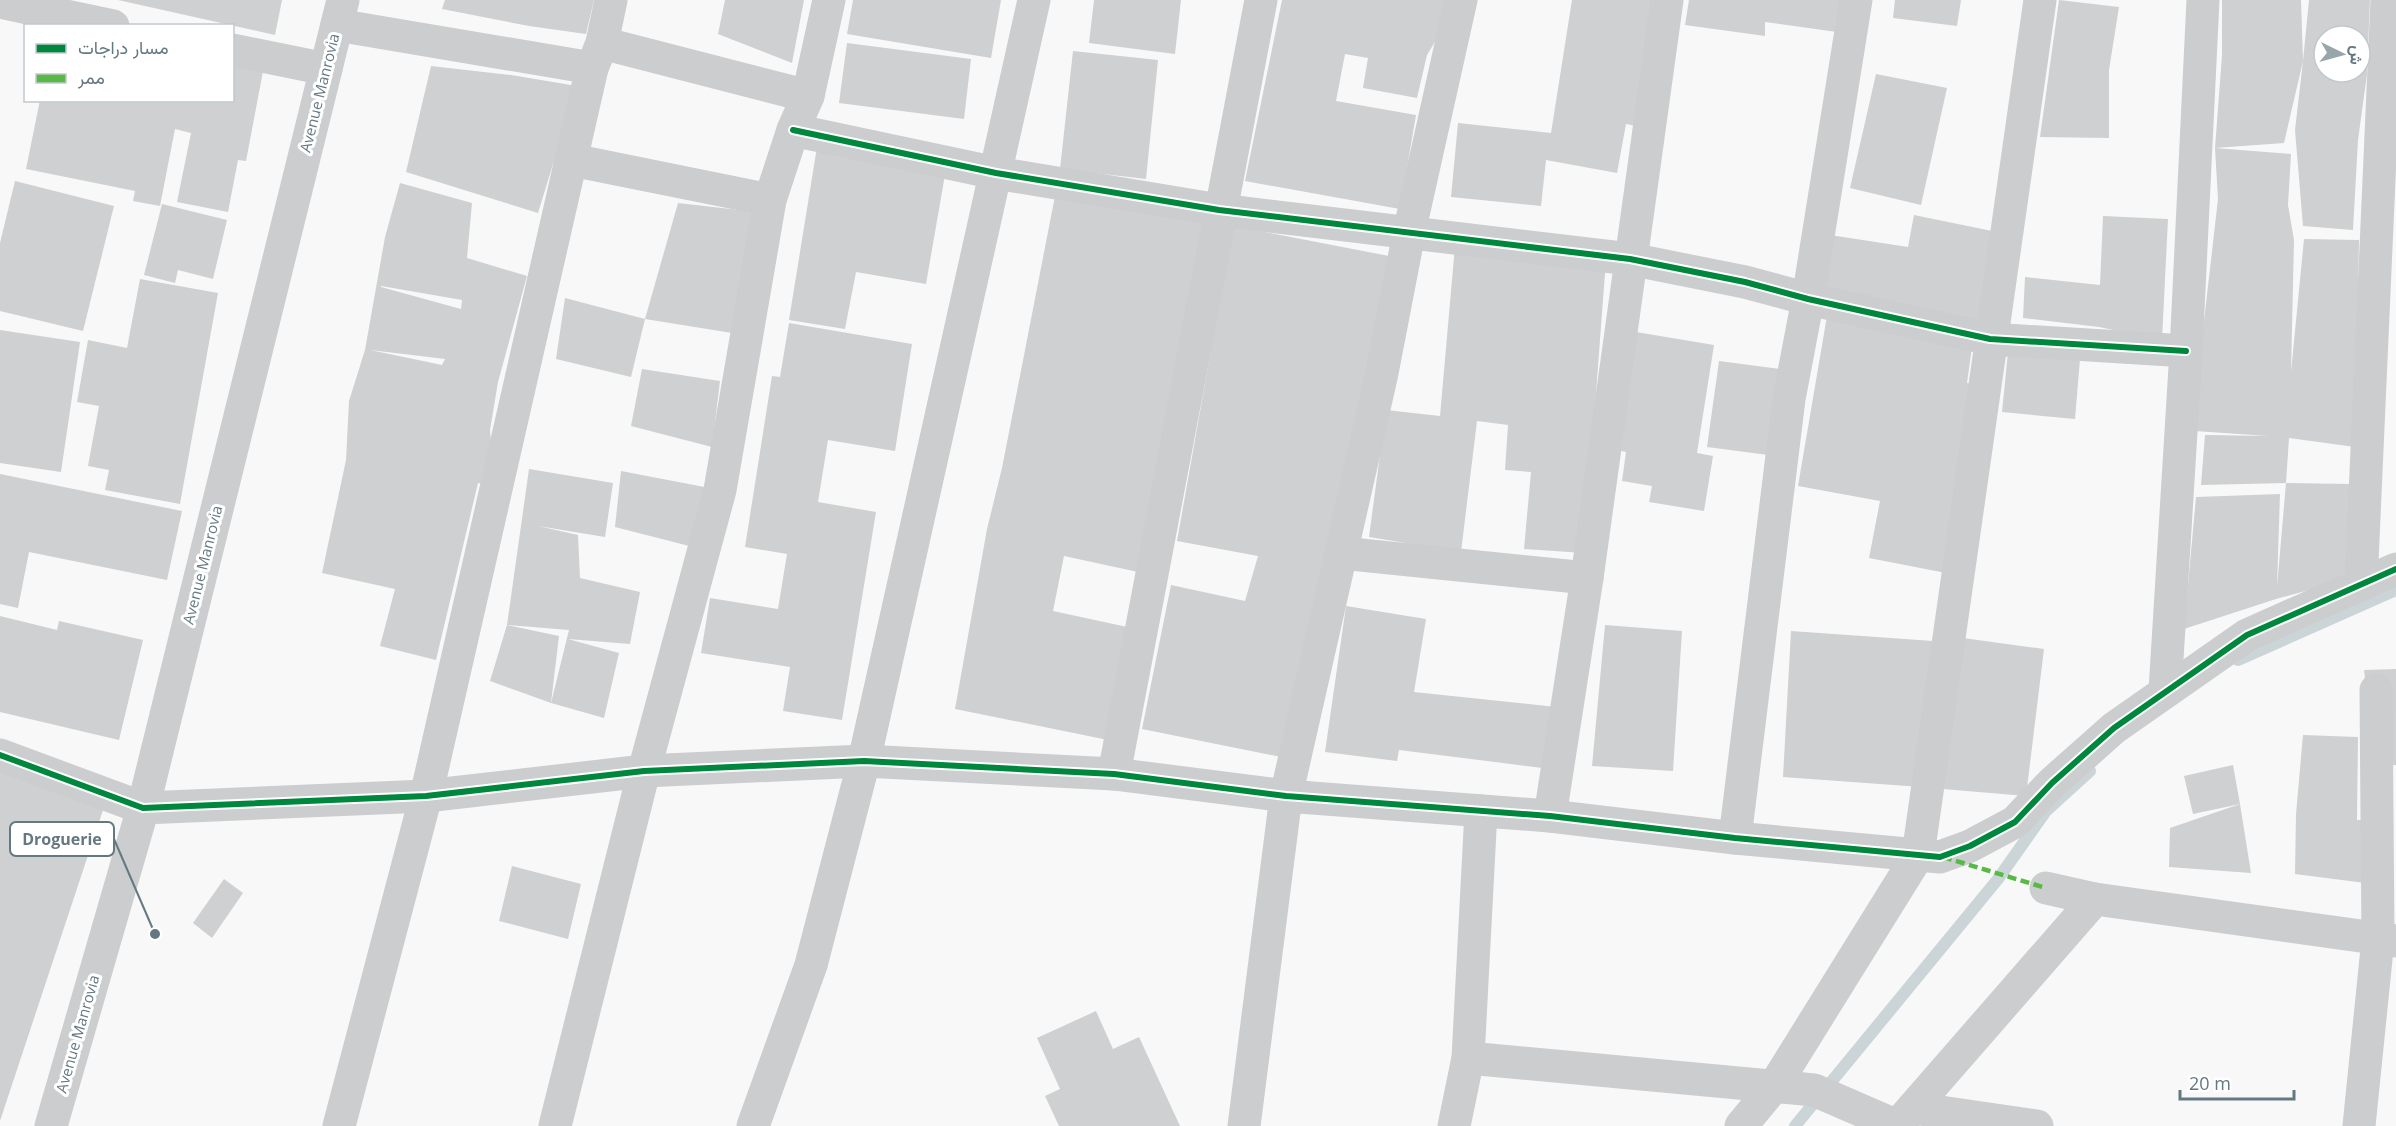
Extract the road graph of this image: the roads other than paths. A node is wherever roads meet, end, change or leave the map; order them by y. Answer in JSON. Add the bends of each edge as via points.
{"nodes":[{"id":1,"x":611,"y":0,"type":"edge"},
{"id":2,"x":828,"y":0,"type":"edge"},
{"id":3,"x":1034,"y":0,"type":"edge"},
{"id":4,"x":1261,"y":0,"type":"edge"},
{"id":5,"x":1461,"y":0,"type":"edge"},
{"id":6,"x":1666,"y":0,"type":"edge"},
{"id":7,"x":1856,"y":0,"type":"edge"},
{"id":8,"x":2040,"y":0,"type":"edge"},
{"id":9,"x":2203,"y":0,"type":"edge"},
{"id":10,"x":2387,"y":0,"type":"edge"},
{"id":11,"x":4,"y":9,"type":"edge"},
{"id":12,"x":340,"y":13,"type":"edge"},
{"id":13,"x":100,"y":24,"type":"edge"},
{"id":14,"x":234,"y":50,"type":"edge"},
{"id":15,"x":597,"y":55,"type":"junction"},
{"id":16,"x":326,"y":69,"type":"junction"},
{"id":17,"x":808,"y":96,"type":"junction"},
{"id":18,"x":793,"y":130,"type":"junction"},
{"id":19,"x":572,"y":160,"type":"junction"},
{"id":20,"x":996,"y":173,"type":"junction"},
{"id":21,"x":770,"y":200,"type":"junction"},
{"id":22,"x":1219,"y":210,"type":"junction"},
{"id":23,"x":1409,"y":233,"type":"junction"},
{"id":24,"x":1630,"y":259,"type":"junction"},
{"id":25,"x":1808,"y":299,"type":"junction"},
{"id":26,"x":1990,"y":339,"type":"junction"},
{"id":27,"x":2186,"y":351,"type":"junction"},
{"id":28,"x":1341,"y":554,"type":"junction"},
{"id":29,"x":2396,"y":569,"type":"edge"},
{"id":30,"x":1587,"y":578,"type":"junction"},
{"id":31,"x":2361,"y":585,"type":"junction"},
{"id":32,"x":2376,"y":690,"type":"dead end"},
{"id":33,"x":2165,"y":691,"type":"junction"},
{"id":34,"x":0,"y":755,"type":"edge"},
{"id":35,"x":864,"y":760,"type":"junction"},
{"id":36,"x":644,"y":771,"type":"junction"},
{"id":37,"x":1114,"y":774,"type":"junction"},
{"id":38,"x":426,"y":796,"type":"junction"},
{"id":39,"x":1286,"y":796,"type":"junction"},
{"id":40,"x":143,"y":808,"type":"junction"},
{"id":41,"x":1481,"y":811,"type":"junction"},
{"id":42,"x":1550,"y":816,"type":"junction"},
{"id":43,"x":1735,"y":838,"type":"junction"},
{"id":44,"x":1918,"y":855,"type":"junction"},
{"id":45,"x":2046,"y":888,"type":"dead end"},
{"id":46,"x":2095,"y":898,"type":"junction"},
{"id":47,"x":2387,"y":940,"type":"edge"},
{"id":48,"x":1468,"y":1058,"type":"junction"},
{"id":49,"x":1774,"y":1085,"type":"junction"},
{"id":50,"x":1903,"y":1120,"type":"edge"},
{"id":51,"x":51,"y":1126,"type":"edge"},
{"id":52,"x":339,"y":1126,"type":"edge"},
{"id":53,"x":555,"y":1126,"type":"edge"},
{"id":54,"x":753,"y":1126,"type":"edge"},
{"id":55,"x":1244,"y":1126,"type":"edge"},
{"id":56,"x":1454,"y":1126,"type":"edge"},
{"id":57,"x":1741,"y":1126,"type":"edge"},
{"id":58,"x":2037,"y":1126,"type":"edge"},
{"id":59,"x":2359,"y":1126,"type":"edge"}],
"edges":[{"from":1,"to":15,"type":"street"},
{"from":2,"to":17,"type":"street"},
{"from":3,"to":20,"type":"street"},
{"from":4,"to":22,"type":"street"},
{"from":5,"to":23,"type":"street"},
{"from":6,"to":24,"type":"street"},
{"from":7,"to":25,"type":"street"},
{"from":8,"to":26,"type":"street"},
{"from":9,"to":27,"type":"street"},
{"from":10,"to":31,"type":"street"},
{"from":11,"to":13,"type":"street"},
{"from":12,"to":15,"type":"street"},
{"from":12,"to":16,"type":"street","name":"Avenue Manrovia"},
{"from":14,"to":16,"type":"street"},
{"from":15,"to":17,"type":"street"},
{"from":15,"to":19,"type":"street"},
{"from":16,"to":40,"type":"street","name":"Avenue Manrovia"},
{"from":17,"to":18,"type":"street"},
{"from":18,"to":20,"type":"street"},
{"from":18,"to":21,"type":"street"},
{"from":19,"to":21,"type":"street"},
{"from":19,"to":38,"type":"street"},
{"from":20,"to":22,"type":"street"},
{"from":20,"to":35,"type":"street"},
{"from":21,"to":36,"type":"street","via":[[720,490]]},
{"from":22,"to":23,"type":"street"},
{"from":22,"to":37,"type":"street"},
{"from":23,"to":24,"type":"street"},
{"from":23,"to":28,"type":"street"},
{"from":24,"to":25,"type":"street"},
{"from":24,"to":30,"type":"street"},
{"from":25,"to":26,"type":"street"},
{"from":25,"to":43,"type":"street","via":[[1790,399]]},
{"from":26,"to":27,"type":"street"},
{"from":26,"to":44,"type":"street"},
{"from":27,"to":33,"type":"street"},
{"from":28,"to":30,"type":"street"},
{"from":28,"to":39,"type":"street"},
{"from":29,"to":31,"type":"street"},
{"from":30,"to":42,"type":"street"},
{"from":31,"to":33,"type":"street","via":[[2247,635]]},
{"from":32,"to":47,"type":"street"},
{"from":33,"to":44,"type":"street","via":[[2114,728],[2015,822],[1940,857]]},
{"from":34,"to":40,"type":"street"},
{"from":35,"to":36,"type":"street"},
{"from":35,"to":37,"type":"street"},
{"from":35,"to":54,"type":"street","via":[[811,965]]},
{"from":36,"to":38,"type":"street"},
{"from":36,"to":53,"type":"street"},
{"from":37,"to":39,"type":"street"},
{"from":38,"to":40,"type":"street"},
{"from":38,"to":52,"type":"street"},
{"from":39,"to":41,"type":"street"},
{"from":39,"to":55,"type":"street"},
{"from":40,"to":51,"type":"street","name":"Avenue Manrovia"},
{"from":41,"to":42,"type":"street"},
{"from":41,"to":48,"type":"street"},
{"from":42,"to":43,"type":"street"},
{"from":43,"to":44,"type":"street"},
{"from":44,"to":49,"type":"street"},
{"from":45,"to":46,"type":"street"},
{"from":46,"to":47,"type":"street"},
{"from":46,"to":50,"type":"street"},
{"from":47,"to":59,"type":"street"},
{"from":48,"to":49,"type":"street"},
{"from":48,"to":56,"type":"street"},
{"from":49,"to":50,"type":"street","via":[[1814,1090],[1863,1112]]},
{"from":49,"to":57,"type":"street"},
{"from":50,"to":58,"type":"street"}]}
